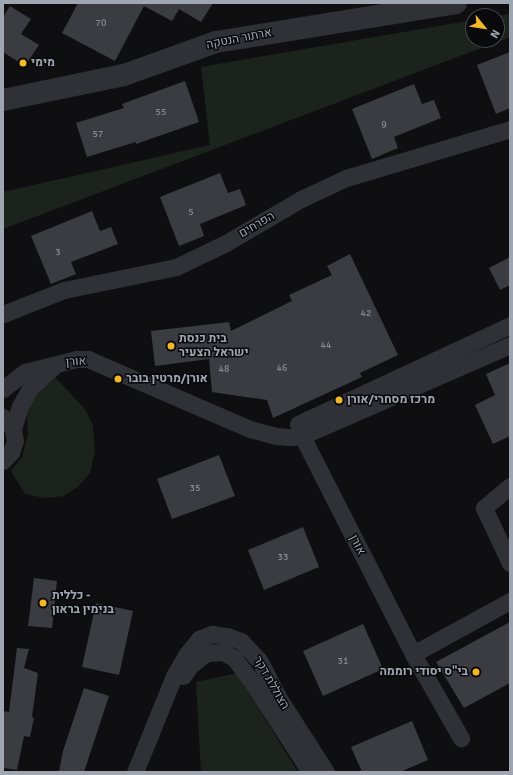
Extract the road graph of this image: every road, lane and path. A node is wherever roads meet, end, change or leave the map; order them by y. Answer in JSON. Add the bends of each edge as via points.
{"nodes":[{"id":1,"x":456,"y":3,"type":"edge"},
{"id":2,"x":3,"y":100,"type":"edge"},
{"id":3,"x":510,"y":129,"type":"edge"},
{"id":4,"x":3,"y":314,"type":"edge"},
{"id":5,"x":510,"y":325,"type":"edge"},
{"id":6,"x":510,"y":345,"type":"edge"},
{"id":7,"x":57,"y":364,"type":"junction"},
{"id":8,"x":3,"y":389,"type":"edge"},
{"id":9,"x":308,"y":419,"type":"junction"},
{"id":10,"x":8,"y":423,"type":"edge"},
{"id":11,"x":250,"y":429,"type":"junction"},
{"id":12,"x":302,"y":436,"type":"junction"},
{"id":13,"x":3,"y":461,"type":"edge"},
{"id":14,"x":510,"y":486,"type":"edge"},
{"id":15,"x":510,"y":563,"type":"edge"},
{"id":16,"x":510,"y":601,"type":"edge"},
{"id":17,"x":413,"y":654,"type":"junction"},
{"id":18,"x":160,"y":709,"type":"junction"},
{"id":19,"x":461,"y":738,"type":"dead end"},
{"id":20,"x":135,"y":772,"type":"edge"},
{"id":21,"x":310,"y":772,"type":"edge"},
{"id":22,"x":326,"y":772,"type":"edge"}],
"edges":[{"from":1,"to":2,"type":"street","name":"ארתור הנטקה","via":[[216,42],[124,75]]},
{"from":3,"to":4,"type":"street","name":"הפרחים","via":[[346,178],[301,199],[226,243],[176,267],[64,290]]},
{"from":5,"to":9,"type":"street","name":"אורן"},
{"from":6,"to":12,"type":"street","name":"אורן"},
{"from":7,"to":8,"type":"street","name":"אורן","via":[[25,372]]},
{"from":7,"to":10,"type":"street","name":"אורן","via":[[31,387]]},
{"from":7,"to":11,"type":"street","name":"אורן","via":[[88,359]]},
{"from":9,"to":11,"type":"street","name":"אורן","via":[[293,426]]},
{"from":9,"to":12,"type":"street"},
{"from":10,"to":13,"type":"street","name":"אורן","via":[[14,446]]},
{"from":11,"to":12,"type":"street","name":"אורן","via":[[276,436]]},
{"from":12,"to":17,"type":"street","name":"אורן"},
{"from":14,"to":15,"type":"street","via":[[484,508]]},
{"from":16,"to":17,"type":"street"},
{"from":17,"to":19,"type":"street","name":"אורן"},
{"from":18,"to":20,"type":"street","name":"הצוללת דקר"},
{"from":18,"to":21,"type":"street","name":"הצוללת דקר","via":[[190,666],[206,653],[223,652],[234,658],[252,682]]},
{"from":18,"to":22,"type":"street","name":"הצוללת דקר","via":[[174,676],[199,639],[212,634],[241,641],[259,660],[280,700]]}]}
